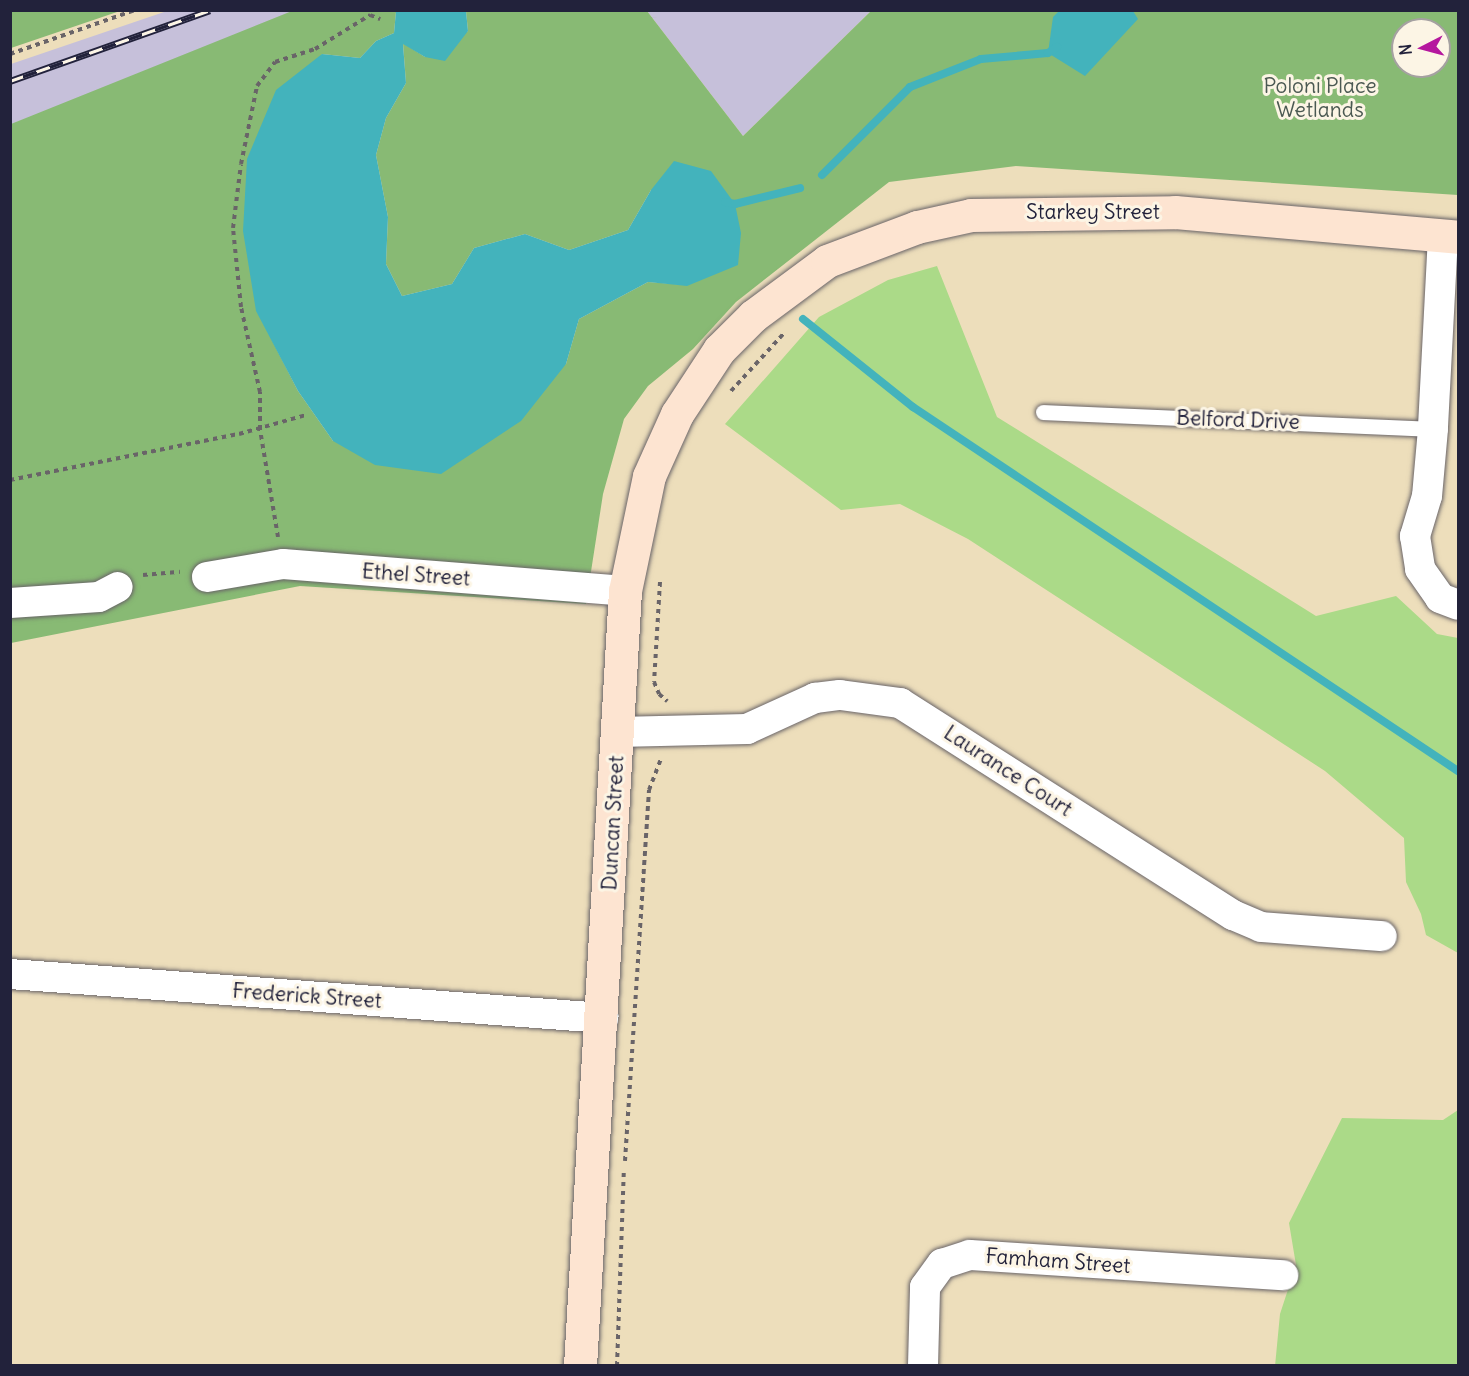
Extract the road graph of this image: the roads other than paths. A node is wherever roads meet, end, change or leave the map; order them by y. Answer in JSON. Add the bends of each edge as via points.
{"nodes":[{"id":1,"x":1451,"y":237,"type":"edge"},
{"id":2,"x":753,"y":316,"type":"joint"},
{"id":3,"x":1043,"y":412,"type":"dead end"},
{"id":4,"x":1433,"y":429,"type":"junction"},
{"id":5,"x":207,"y":577,"type":"road end"},
{"id":6,"x":118,"y":587,"type":"road end"},
{"id":7,"x":626,"y":591,"type":"junction"},
{"id":8,"x":10,"y":603,"type":"edge"},
{"id":9,"x":1458,"y":605,"type":"edge"},
{"id":10,"x":617,"y":732,"type":"junction"},
{"id":11,"x":1382,"y":936,"type":"dead end"},
{"id":12,"x":10,"y":974,"type":"edge"},
{"id":13,"x":603,"y":1018,"type":"junction"},
{"id":14,"x":1283,"y":1275,"type":"dead end"},
{"id":15,"x":580,"y":1365,"type":"edge"},
{"id":16,"x":923,"y":1365,"type":"edge"}],
"edges":[{"from":1,"to":2,"type":"street","name":"Starkey Street","via":[[1175,212],[971,215],[917,227],[827,261]]},
{"from":1,"to":4,"type":"street"},
{"from":2,"to":7,"type":"street","name":"Duncan Street","via":[[719,350],[677,414],[649,476]]},
{"from":3,"to":4,"type":"lane","name":"Belford Drive"},
{"from":4,"to":9,"type":"street","via":[[1426,496],[1415,536],[1420,569],[1440,598]]},
{"from":5,"to":7,"type":"street","name":"Ethel Street","via":[[283,564]]},
{"from":6,"to":8,"type":"street","via":[[99,597]]},
{"from":7,"to":10,"type":"street","name":"Duncan Street"},
{"from":10,"to":11,"type":"street","name":"Laurance Court","via":[[747,729],[815,698],[840,695],[900,703],[1233,915],[1261,927]]},
{"from":10,"to":13,"type":"street","name":"Duncan Street"},
{"from":12,"to":13,"type":"street","name":"Frederick Street"},
{"from":13,"to":15,"type":"street","name":"Duncan Street"},
{"from":14,"to":16,"type":"street","name":"Famham Street","via":[[970,1255],[942,1264],[925,1287]]}]}
